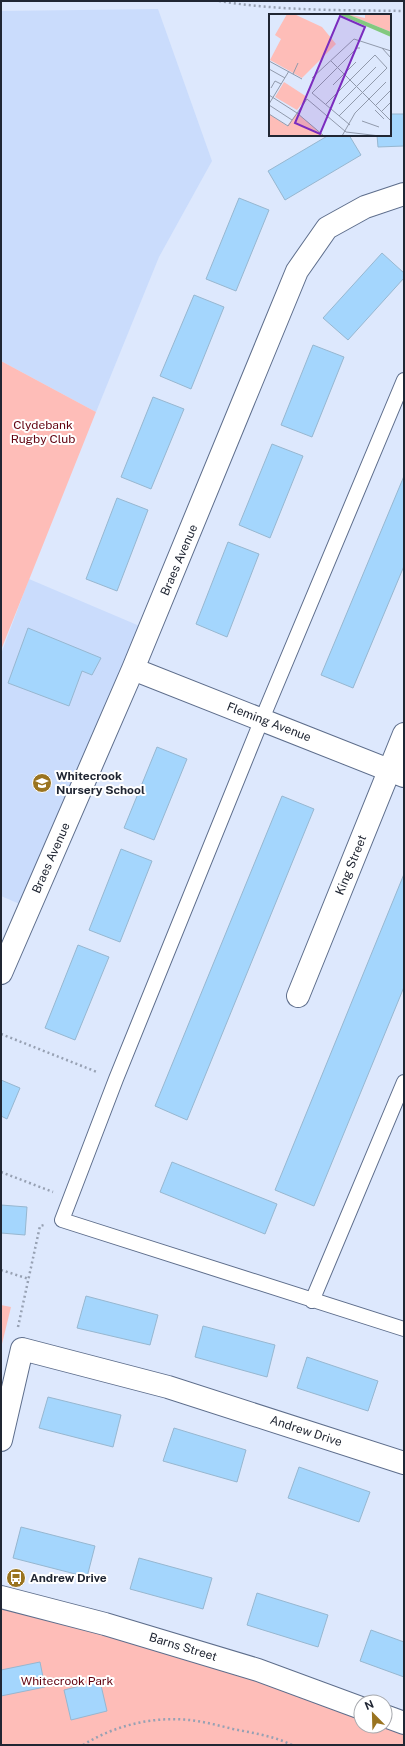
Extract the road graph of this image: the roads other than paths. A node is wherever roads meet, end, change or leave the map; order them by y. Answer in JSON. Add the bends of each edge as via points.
{"nodes":[{"id":1,"x":404,"y":194,"type":"edge"},
{"id":2,"x":404,"y":380,"type":"edge"},
{"id":3,"x":133,"y":669,"type":"junction"},
{"id":4,"x":262,"y":719,"type":"junction"},
{"id":5,"x":404,"y":734,"type":"edge"},
{"id":6,"x":397,"y":773,"type":"edge"},
{"id":7,"x":1,"y":973,"type":"edge"},
{"id":8,"x":298,"y":996,"type":"dead end"},
{"id":9,"x":404,"y":1082,"type":"edge"},
{"id":10,"x":312,"y":1300,"type":"junction"},
{"id":11,"x":404,"y":1329,"type":"edge"},
{"id":12,"x":1,"y":1440,"type":"edge"},
{"id":13,"x":404,"y":1463,"type":"edge"},
{"id":14,"x":1,"y":1597,"type":"edge"},
{"id":15,"x":353,"y":1705,"type":"edge"},
{"id":16,"x":393,"y":1719,"type":"edge"},
{"id":17,"x":404,"y":1723,"type":"edge"}],
"edges":[{"from":1,"to":3,"type":"street","name":"Braes Avenue","via":[[365,207],[327,228],[297,270]]},
{"from":2,"to":4,"type":"lane"},
{"from":3,"to":4,"type":"street","name":"Fleming Avenue"},
{"from":3,"to":7,"type":"street","name":"Braes Avenue"},
{"from":4,"to":6,"type":"street","name":"Fleming Avenue"},
{"from":4,"to":10,"type":"lane","via":[[116,1079],[62,1220]]},
{"from":5,"to":6,"type":"street","name":"King Street"},
{"from":6,"to":8,"type":"street","name":"King Street"},
{"from":9,"to":10,"type":"lane"},
{"from":10,"to":11,"type":"lane"},
{"from":12,"to":13,"type":"street","name":"Andrew Drive","via":[[22,1349],[168,1387]]},
{"from":14,"to":15,"type":"street","name":"Barns Street","via":[[105,1624],[250,1668]]},
{"from":16,"to":17,"type":"street"}]}
